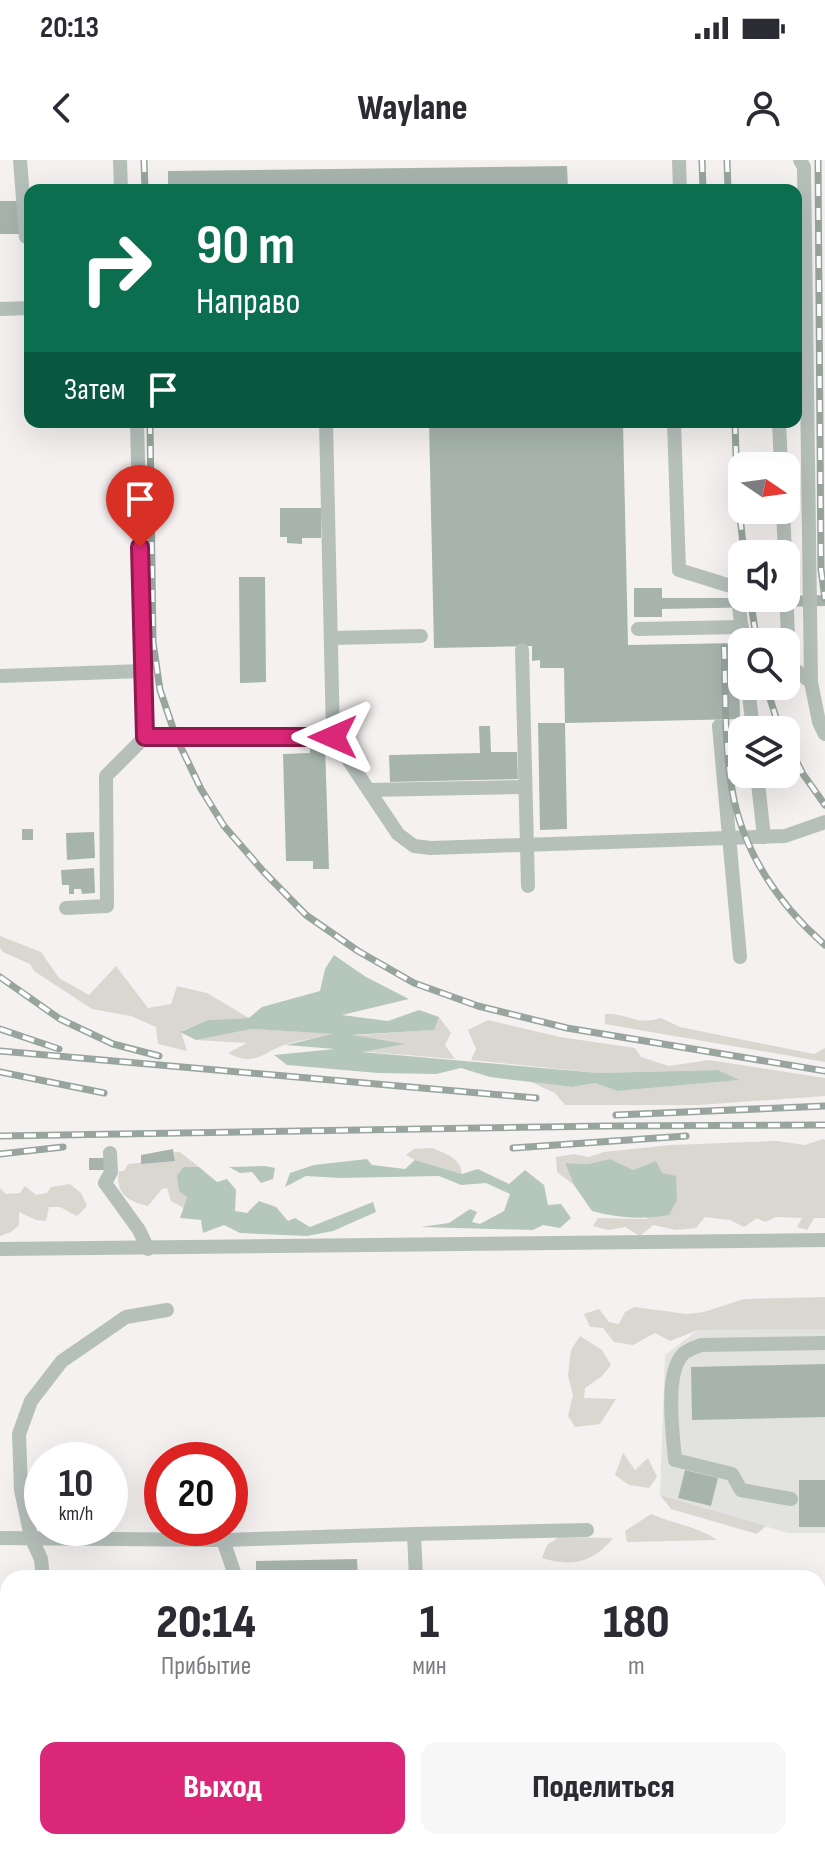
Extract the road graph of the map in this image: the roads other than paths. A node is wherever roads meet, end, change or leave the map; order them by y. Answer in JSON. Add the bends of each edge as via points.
{"nodes":[{"id":1,"x":20,"y":160,"type":"edge"},
{"id":2,"x":120,"y":160,"type":"edge"},
{"id":3,"x":679,"y":160,"type":"edge"},
{"id":4,"x":800,"y":160,"type":"edge"},
{"id":5,"x":121,"y":184,"type":"edge"},
{"id":6,"x":680,"y":184,"type":"edge"},
{"id":7,"x":24,"y":211,"type":"edge"},
{"id":8,"x":802,"y":261,"type":"edge"},
{"id":9,"x":24,"y":308,"type":"edge"},
{"id":10,"x":0,"y":309,"type":"edge"},
{"id":11,"x":802,"y":410,"type":"edge"},
{"id":12,"x":137,"y":428,"type":"edge"},
{"id":13,"x":326,"y":428,"type":"edge"},
{"id":14,"x":674,"y":428,"type":"edge"},
{"id":15,"x":779,"y":428,"type":"edge"},
{"id":16,"x":780,"y":452,"type":"edge"},
{"id":17,"x":787,"y":612,"type":"edge"},
{"id":18,"x":741,"y":628,"type":"edge"},
{"id":19,"x":638,"y":629,"type":"dead end"},
{"id":20,"x":728,"y":633,"type":"edge"},
{"id":21,"x":421,"y":636,"type":"dead end"},
{"id":22,"x":331,"y":638,"type":"junction"},
{"id":23,"x":522,"y":650,"type":"dead end"},
{"id":24,"x":143,"y":671,"type":"junction"},
{"id":25,"x":0,"y":676,"type":"edge"},
{"id":26,"x":811,"y":682,"type":"junction"},
{"id":27,"x":719,"y":726,"type":"dead end"},
{"id":28,"x":825,"y":734,"type":"edge"},
{"id":29,"x":145,"y":737,"type":"junction"},
{"id":30,"x":333,"y":737,"type":"junction"},
{"id":31,"x":525,"y":787,"type":"junction"},
{"id":32,"x":759,"y":788,"type":"edge"},
{"id":33,"x":369,"y":790,"type":"junction"},
{"id":34,"x":825,"y":822,"type":"edge"},
{"id":35,"x":764,"y":837,"type":"junction"},
{"id":36,"x":730,"y":838,"type":"junction"},
{"id":37,"x":527,"y":846,"type":"junction"},
{"id":38,"x":528,"y":886,"type":"dead end"},
{"id":39,"x":66,"y":908,"type":"dead end"},
{"id":40,"x":740,"y":957,"type":"dead end"},
{"id":41,"x":110,"y":1153,"type":"dead end"},
{"id":42,"x":825,"y":1240,"type":"edge"},
{"id":43,"x":0,"y":1249,"type":"edge"},
{"id":44,"x":148,"y":1249,"type":"junction"},
{"id":45,"x":167,"y":1310,"type":"dead end"},
{"id":46,"x":825,"y":1343,"type":"edge"},
{"id":47,"x":791,"y":1499,"type":"dead end"},
{"id":48,"x":24,"y":1504,"type":"edge"},
{"id":49,"x":587,"y":1530,"type":"dead end"},
{"id":50,"x":414,"y":1534,"type":"junction"},
{"id":51,"x":24,"y":1537,"type":"edge"},
{"id":52,"x":0,"y":1538,"type":"edge"},
{"id":53,"x":248,"y":1539,"type":"edge"},
{"id":54,"x":35,"y":1546,"type":"edge"},
{"id":55,"x":225,"y":1546,"type":"edge"},
{"id":56,"x":42,"y":1570,"type":"edge"},
{"id":57,"x":233,"y":1570,"type":"edge"},
{"id":58,"x":416,"y":1570,"type":"edge"}],
"edges":[{"from":1,"to":7,"type":"lane"},
{"from":2,"to":5,"type":"lane"},
{"from":3,"to":6,"type":"lane"},
{"from":4,"to":8,"type":"lane"},
{"from":9,"to":10,"type":"lane"},
{"from":11,"to":26,"type":"lane"},
{"from":12,"to":24,"type":"lane"},
{"from":13,"to":22,"type":"lane"},
{"from":14,"to":18,"type":"lane","via":[[679,570],[737,588]]},
{"from":15,"to":16,"type":"lane"},
{"from":17,"to":26,"type":"lane","via":[[789,665]]},
{"from":19,"to":20,"type":"lane"},
{"from":21,"to":22,"type":"lane"},
{"from":22,"to":30,"type":"lane"},
{"from":23,"to":31,"type":"lane"},
{"from":24,"to":25,"type":"lane"},
{"from":24,"to":29,"type":"lane"},
{"from":26,"to":28,"type":"lane"},
{"from":27,"to":36,"type":"lane"},
{"from":29,"to":30,"type":"lane"},
{"from":29,"to":39,"type":"lane","via":[[106,776],[107,906]]},
{"from":30,"to":33,"type":"lane"},
{"from":31,"to":33,"type":"lane"},
{"from":31,"to":37,"type":"lane"},
{"from":32,"to":35,"type":"lane"},
{"from":33,"to":37,"type":"lane","via":[[398,834],[414,846]]},
{"from":34,"to":35,"type":"lane","via":[[785,836]]},
{"from":35,"to":36,"type":"lane"},
{"from":36,"to":37,"type":"lane"},
{"from":36,"to":40,"type":"lane"},
{"from":37,"to":38,"type":"lane"},
{"from":41,"to":44,"type":"lane","via":[[111,1172],[105,1183]]},
{"from":42,"to":44,"type":"lane"},
{"from":43,"to":44,"type":"lane"},
{"from":45,"to":48,"type":"lane","via":[[126,1317],[62,1361],[31,1401],[19,1434]]},
{"from":46,"to":47,"type":"lane","via":[[701,1345],[684,1353],[674,1370],[675,1460],[732,1474],[741,1490]]},
{"from":49,"to":50,"type":"lane"},
{"from":50,"to":53,"type":"lane"},
{"from":50,"to":58,"type":"lane"},
{"from":51,"to":52,"type":"lane"},
{"from":54,"to":56,"type":"lane"},
{"from":55,"to":57,"type":"lane"}]}
